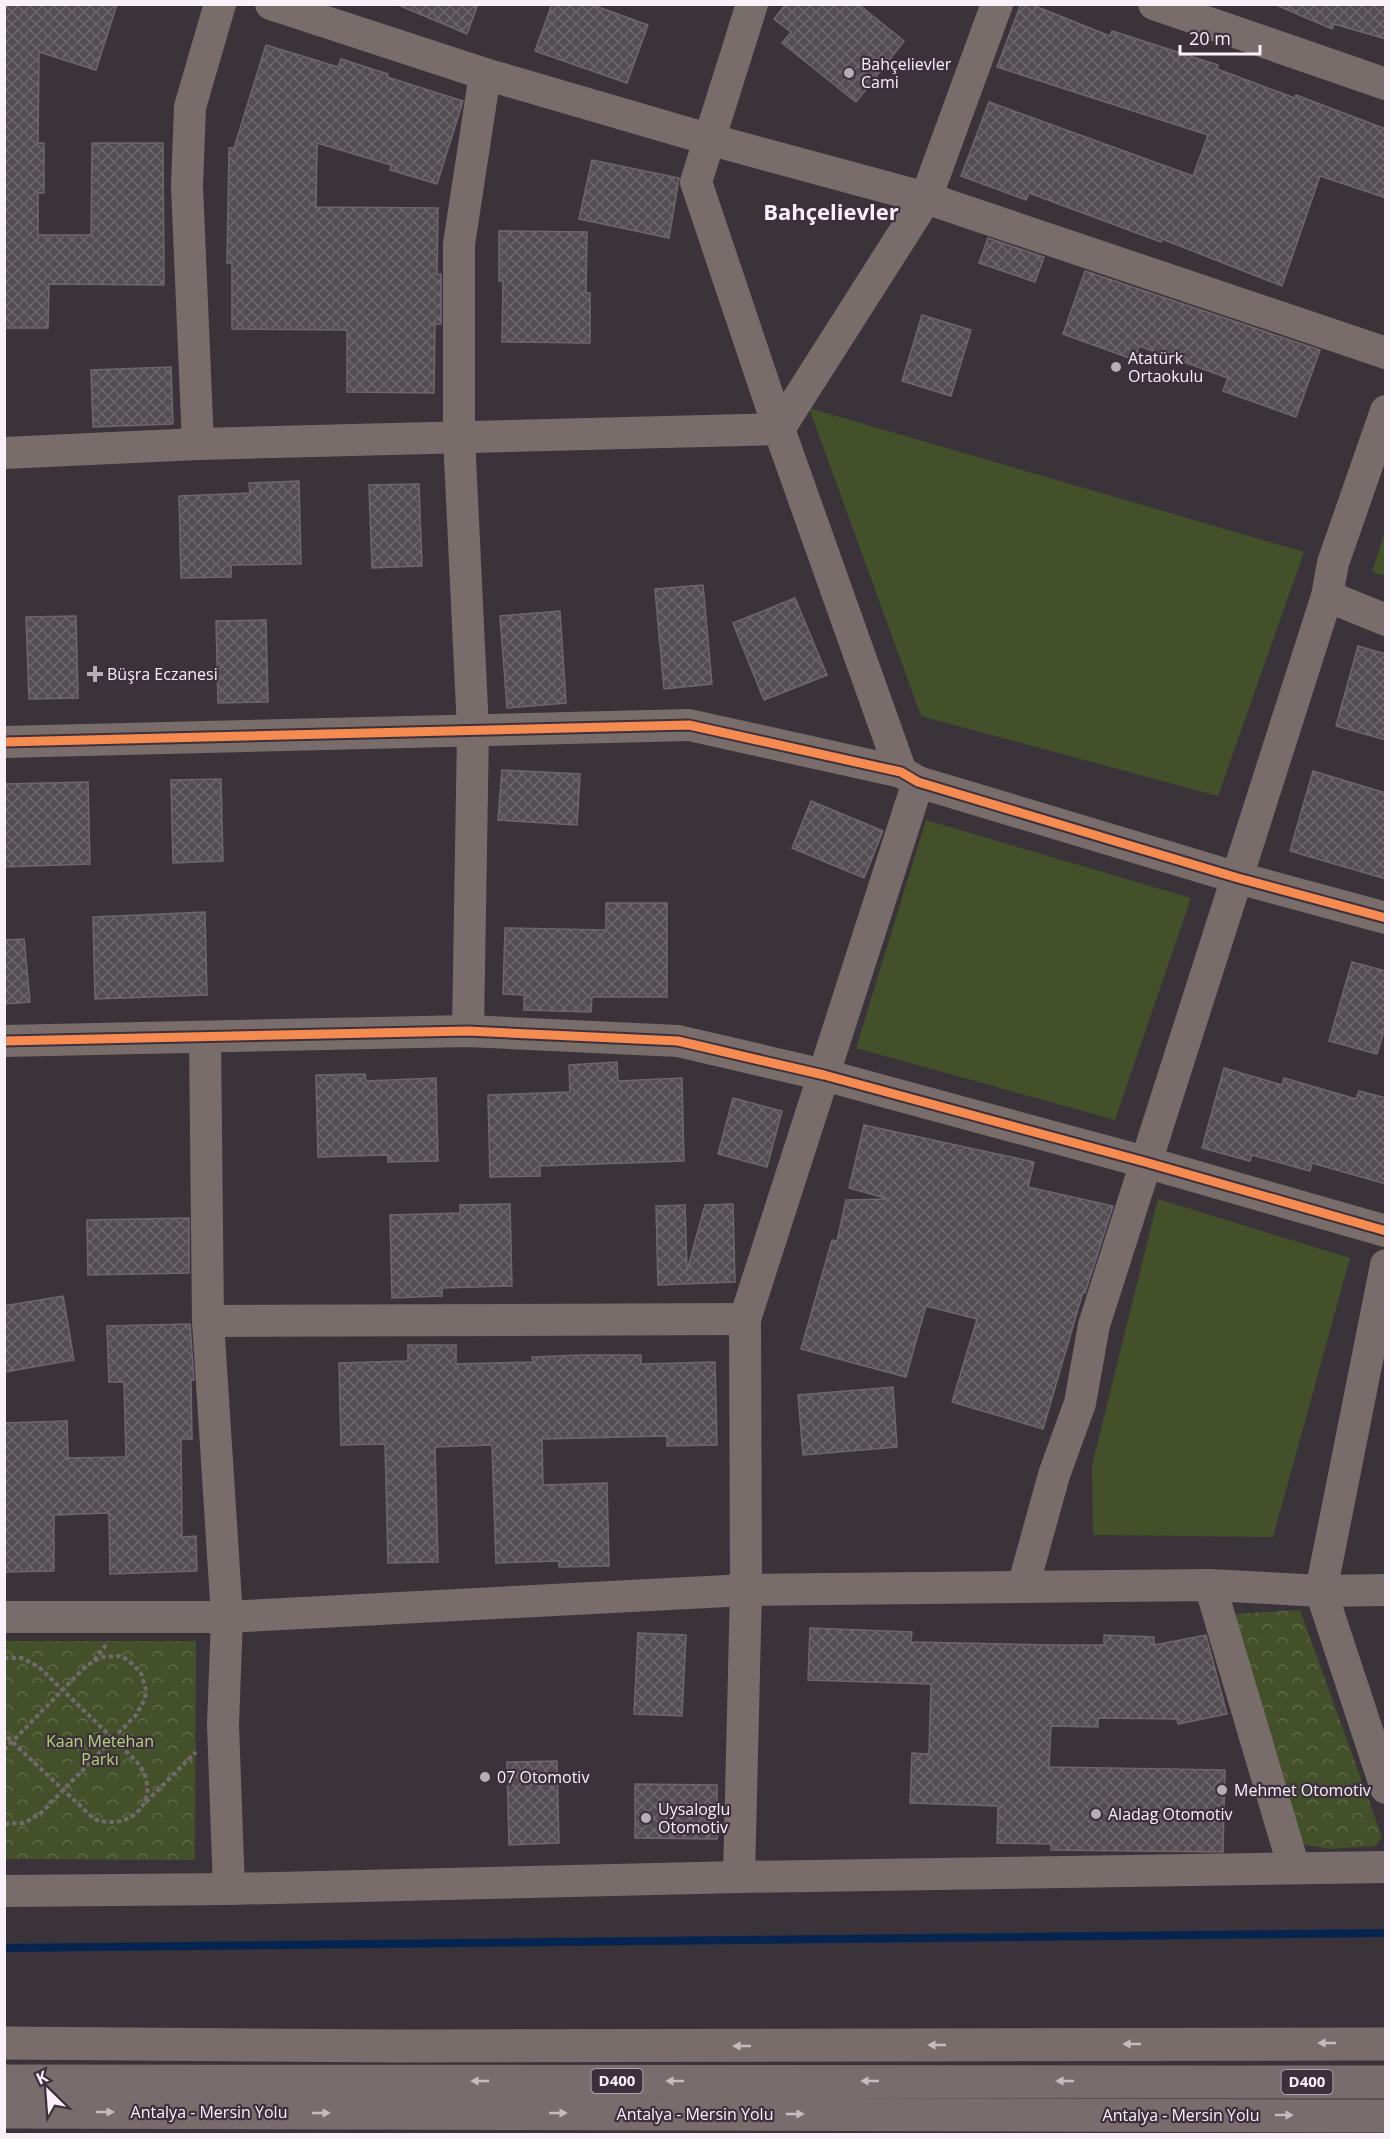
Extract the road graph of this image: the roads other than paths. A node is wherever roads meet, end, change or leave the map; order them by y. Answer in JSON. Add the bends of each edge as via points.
{"nodes":[{"id":1,"x":220,"y":4,"type":"edge"},
{"id":2,"x":271,"y":4,"type":"edge"},
{"id":3,"x":752,"y":4,"type":"edge"},
{"id":4,"x":997,"y":4,"type":"edge"},
{"id":5,"x":1154,"y":4,"type":"edge"},
{"id":6,"x":485,"y":74,"type":"junction"},
{"id":7,"x":1386,"y":84,"type":"edge"},
{"id":8,"x":708,"y":140,"type":"junction"},
{"id":9,"x":926,"y":198,"type":"junction"},
{"id":10,"x":1386,"y":353,"type":"edge"},
{"id":11,"x":1386,"y":411,"type":"edge"},
{"id":12,"x":778,"y":429,"type":"junction"},
{"id":13,"x":459,"y":437,"type":"junction"},
{"id":14,"x":198,"y":444,"type":"junction"},
{"id":15,"x":4,"y":453,"type":"edge"},
{"id":16,"x":1327,"y":596,"type":"junction"},
{"id":17,"x":1386,"y":620,"type":"edge"},
{"id":18,"x":473,"y":730,"type":"junction"},
{"id":19,"x":4,"y":742,"type":"edge"},
{"id":20,"x":909,"y":777,"type":"junction"},
{"id":21,"x":1238,"y":878,"type":"junction"},
{"id":22,"x":1386,"y":918,"type":"edge"},
{"id":23,"x":468,"y":1031,"type":"junction"},
{"id":24,"x":205,"y":1036,"type":"junction"},
{"id":25,"x":4,"y":1041,"type":"edge"},
{"id":26,"x":824,"y":1075,"type":"junction"},
{"id":27,"x":1145,"y":1161,"type":"junction"},
{"id":28,"x":1386,"y":1231,"type":"edge"},
{"id":29,"x":1386,"y":1265,"type":"edge"},
{"id":30,"x":745,"y":1318,"type":"junction"},
{"id":31,"x":208,"y":1321,"type":"junction"},
{"id":32,"x":1210,"y":1585,"type":"junction"},
{"id":33,"x":1023,"y":1587,"type":"junction"},
{"id":34,"x":746,"y":1590,"type":"junction"},
{"id":35,"x":1386,"y":1590,"type":"edge"},
{"id":36,"x":1321,"y":1591,"type":"junction"},
{"id":37,"x":4,"y":1617,"type":"edge"},
{"id":38,"x":227,"y":1617,"type":"junction"},
{"id":39,"x":1386,"y":1788,"type":"edge"},
{"id":40,"x":1386,"y":1867,"type":"edge"},
{"id":41,"x":1294,"y":1868,"type":"junction"},
{"id":42,"x":739,"y":1876,"type":"junction"},
{"id":43,"x":229,"y":1889,"type":"junction"},
{"id":44,"x":4,"y":1890,"type":"edge"},
{"id":45,"x":4,"y":2043,"type":"edge"},
{"id":46,"x":1386,"y":2044,"type":"edge"},
{"id":47,"x":4,"y":2081,"type":"edge"},
{"id":48,"x":1386,"y":2082,"type":"edge"},
{"id":49,"x":4,"y":2112,"type":"edge"},
{"id":50,"x":1386,"y":2116,"type":"edge"}],
"edges":[{"from":1,"to":14,"type":"street","via":[[190,107],[187,186]]},
{"from":2,"to":6,"type":"street"},
{"from":3,"to":8,"type":"street"},
{"from":4,"to":9,"type":"street"},
{"from":5,"to":7,"type":"street"},
{"from":6,"to":8,"type":"street"},
{"from":6,"to":13,"type":"street","via":[[459,244]]},
{"from":8,"to":9,"type":"street"},
{"from":8,"to":12,"type":"street","via":[[696,182]]},
{"from":9,"to":10,"type":"street"},
{"from":9,"to":12,"type":"street"},
{"from":11,"to":16,"type":"street","via":[[1333,562]]},
{"from":12,"to":13,"type":"street"},
{"from":12,"to":20,"type":"street"},
{"from":13,"to":14,"type":"street"},
{"from":13,"to":18,"type":"street"},
{"from":14,"to":15,"type":"street"},
{"from":16,"to":17,"type":"street"},
{"from":16,"to":21,"type":"street"},
{"from":18,"to":19,"type":"street"},
{"from":18,"to":20,"type":"street","via":[[689,725]]},
{"from":18,"to":23,"type":"street"},
{"from":20,"to":21,"type":"street"},
{"from":20,"to":26,"type":"street"},
{"from":21,"to":22,"type":"street"},
{"from":21,"to":27,"type":"street"},
{"from":23,"to":24,"type":"street"},
{"from":23,"to":26,"type":"street","via":[[678,1041]]},
{"from":24,"to":25,"type":"street"},
{"from":24,"to":31,"type":"street"},
{"from":26,"to":27,"type":"street"},
{"from":26,"to":30,"type":"street"},
{"from":27,"to":28,"type":"street"},
{"from":27,"to":33,"type":"street","via":[[1094,1325],[1080,1404],[1054,1475]]},
{"from":29,"to":36,"type":"street"},
{"from":30,"to":31,"type":"street"},
{"from":30,"to":34,"type":"street"},
{"from":31,"to":38,"type":"street"},
{"from":32,"to":33,"type":"street"},
{"from":32,"to":36,"type":"street"},
{"from":32,"to":41,"type":"street"},
{"from":33,"to":34,"type":"street"},
{"from":34,"to":38,"type":"street"},
{"from":34,"to":42,"type":"street"},
{"from":35,"to":36,"type":"street"},
{"from":36,"to":39,"type":"street"},
{"from":37,"to":38,"type":"street"},
{"from":38,"to":43,"type":"street","via":[[223,1725]]},
{"from":40,"to":41,"type":"street"},
{"from":41,"to":42,"type":"street"},
{"from":42,"to":43,"type":"street"},
{"from":43,"to":44,"type":"street"},
{"from":46,"to":45,"type":"street","one_way":true},
{"from":48,"to":47,"type":"highway","name":"Antalya - Mersin Yolu","number":"D400","one_way":true},
{"from":49,"to":50,"type":"highway","name":"Antalya - Mersin Yolu","number":"D400","one_way":true}]}
